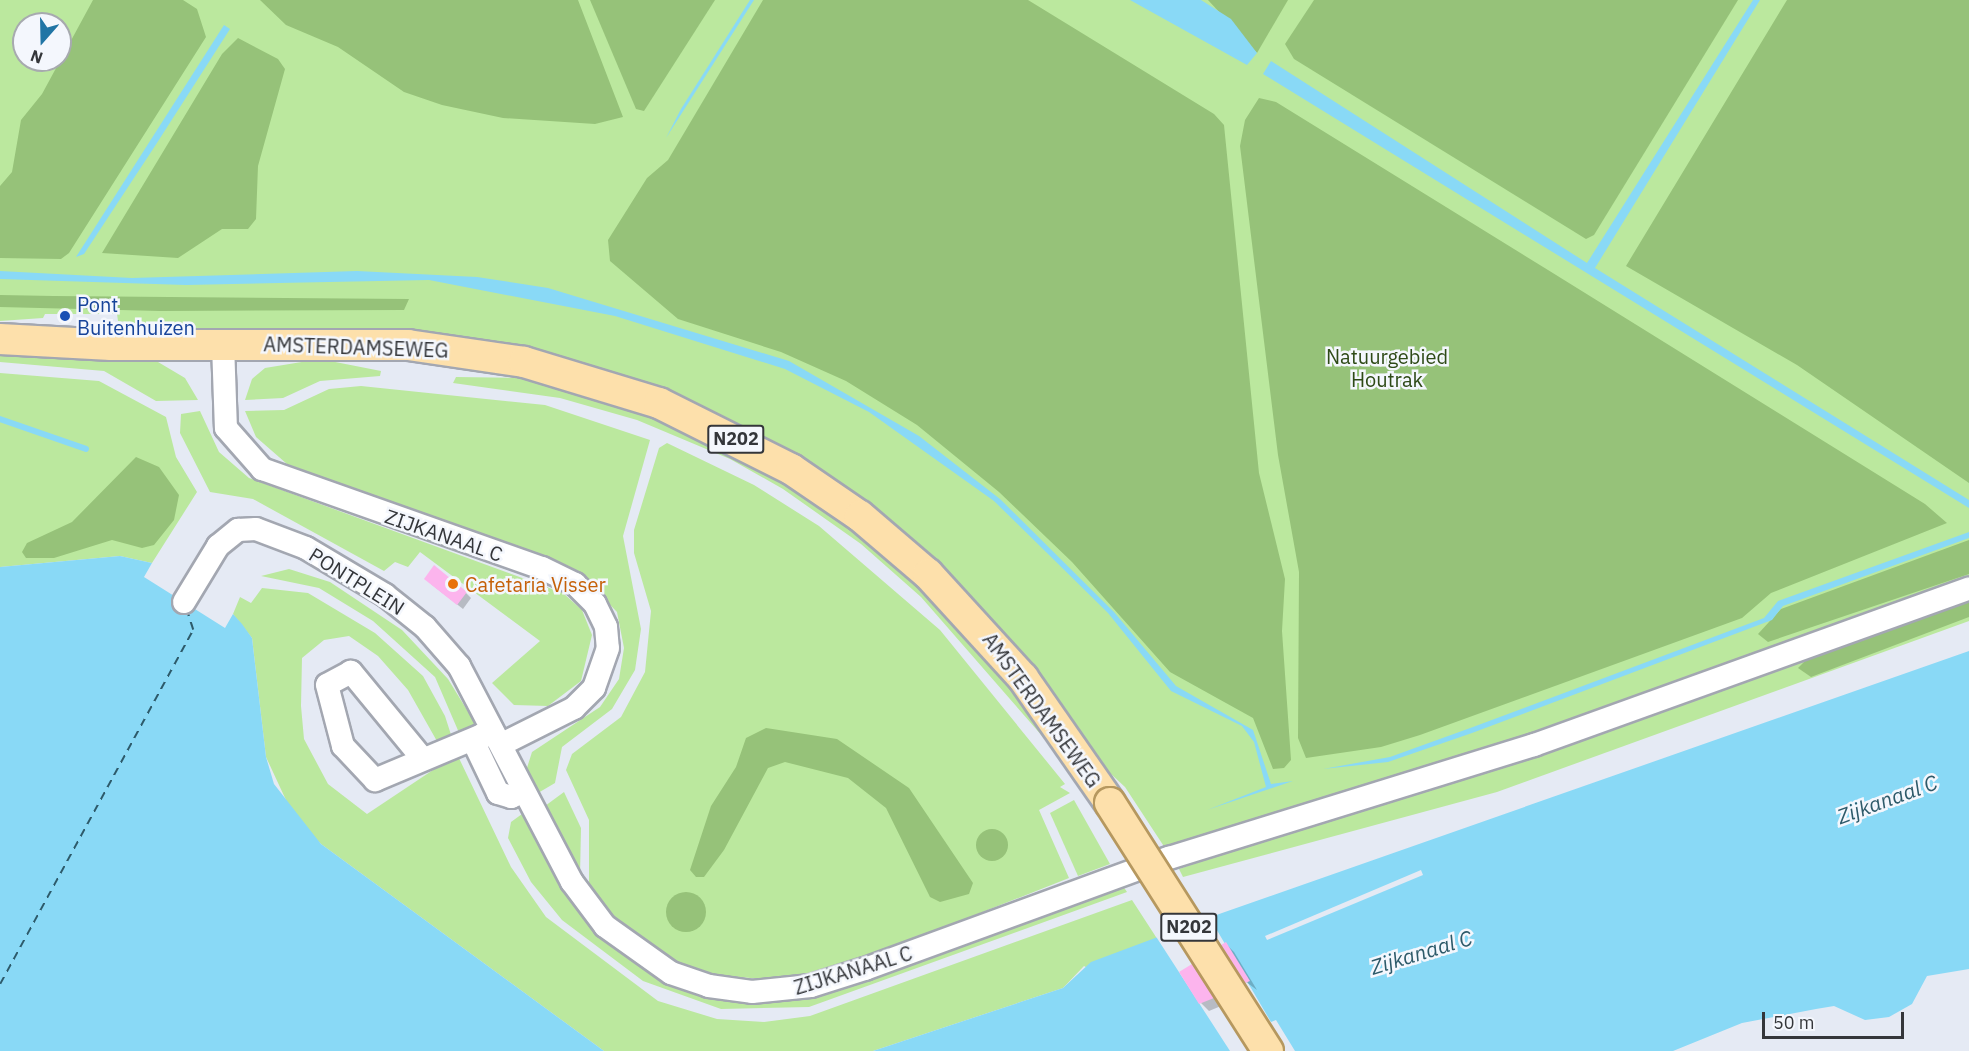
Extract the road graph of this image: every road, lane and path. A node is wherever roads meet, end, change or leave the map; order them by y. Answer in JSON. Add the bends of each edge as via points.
{"nodes":[{"id":1,"x":0,"y":339,"type":"edge"},
{"id":2,"x":223,"y":344,"type":"junction"},
{"id":3,"x":1969,"y":588,"type":"edge"},
{"id":4,"x":184,"y":602,"type":"dead end"},
{"id":5,"x":502,"y":744,"type":"junction"},
{"id":6,"x":422,"y":758,"type":"junction"},
{"id":7,"x":522,"y":792,"type":"junction"},
{"id":8,"x":1268,"y":1051,"type":"edge"}],
"edges":[{"from":1,"to":2,"type":"main road","number":"N202"},
{"from":2,"to":5,"type":"street","name":"ZIJKANAAL C","via":[[226,428],[262,469],[542,568],[575,584],[595,604],[606,627],[608,648],[594,688],[574,708]]},
{"from":2,"to":8,"type":"main road","name":"AMSTERDAMSEWEG","number":"N202","bridge":true,"via":[[408,345],[524,362],[632,393],[758,450],[860,516],[954,599],[1023,678],[1110,803]]},
{"from":3,"to":7,"type":"street","name":"ZIJKANAAL C","via":[[1534,745],[1180,855],[865,969],[786,991],[710,986],[671,973],[630,948],[572,882]]},
{"from":4,"to":5,"type":"street","name":"PONTPLEIN","via":[[228,536],[256,529],[283,538],[363,581],[425,627],[459,666]]},
{"from":5,"to":7,"type":"street","name":"ZIJKANAAL C"},
{"from":6,"to":6,"type":"street","via":[[375,780],[343,746],[327,685],[351,672]]},
{"from":6,"to":7,"type":"street","via":[[482,735],[477,750],[498,793],[511,797]]}]}
